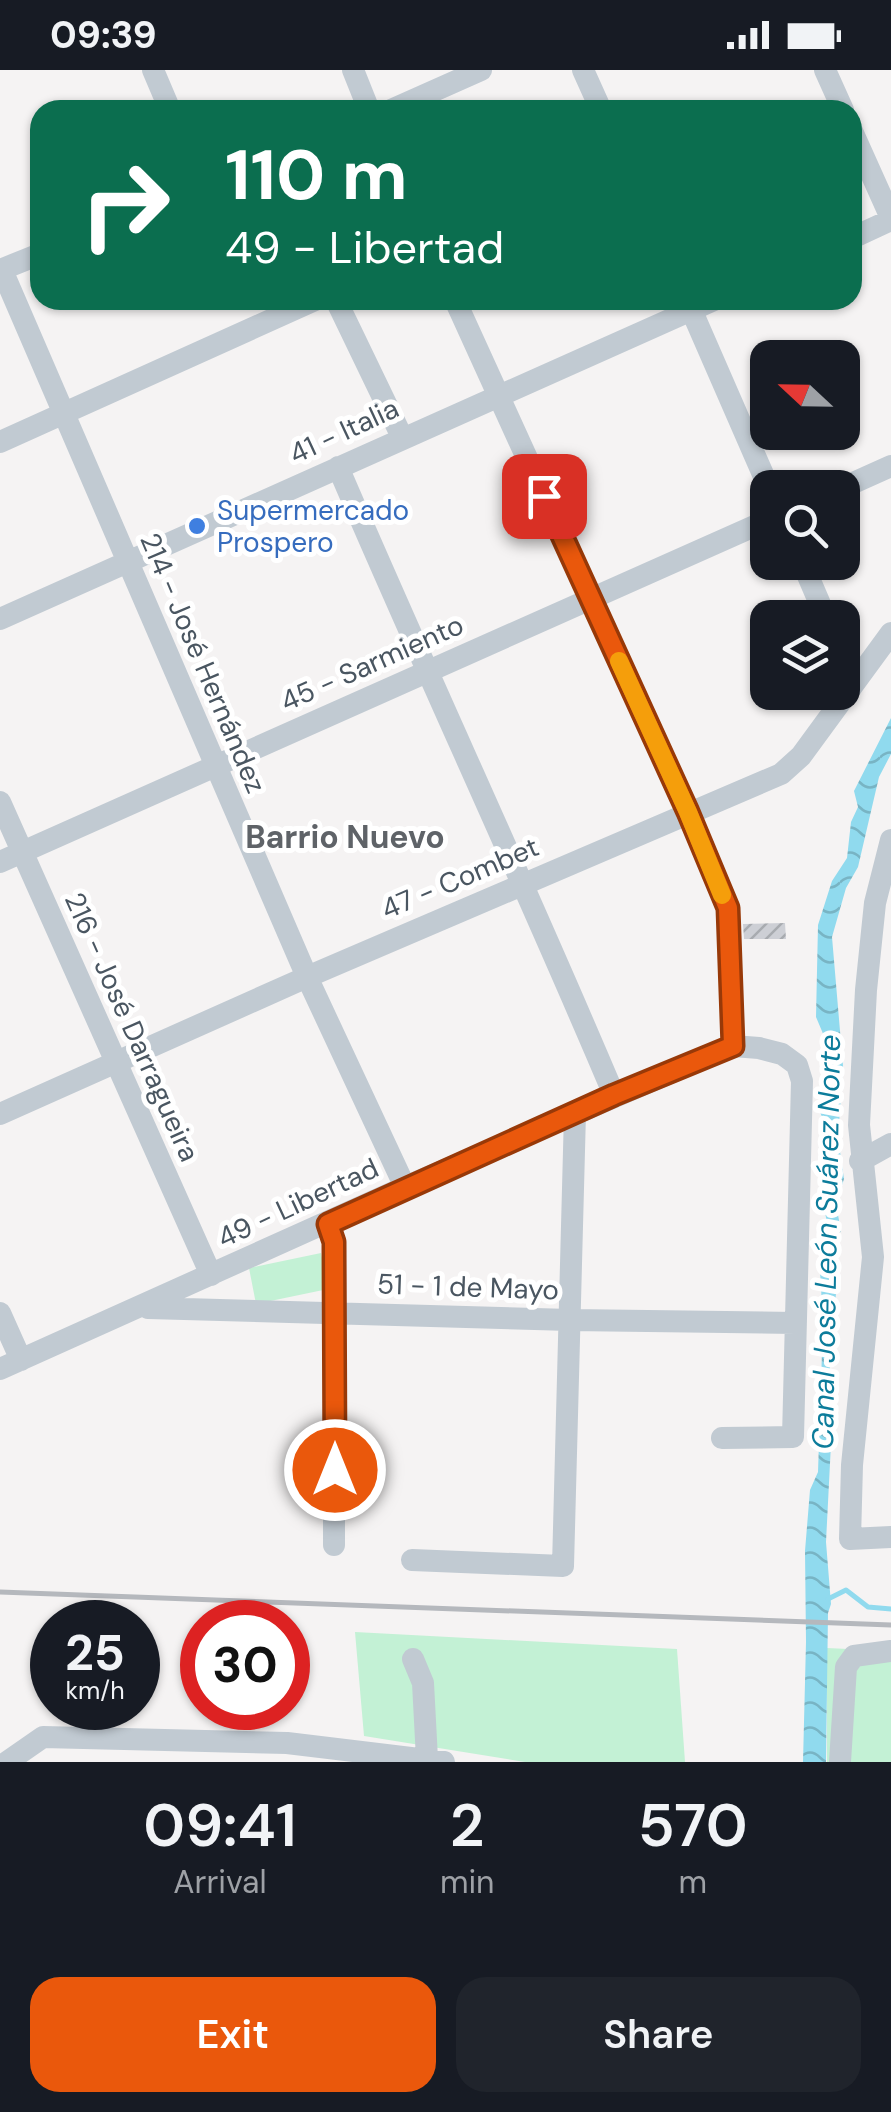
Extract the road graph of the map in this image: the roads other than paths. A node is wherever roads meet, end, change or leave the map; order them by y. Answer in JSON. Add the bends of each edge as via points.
{"nodes":[{"id":1,"x":153,"y":70,"type":"edge"},
{"id":2,"x":353,"y":70,"type":"edge"},
{"id":3,"x":481,"y":70,"type":"edge"},
{"id":4,"x":584,"y":70,"type":"edge"},
{"id":5,"x":825,"y":70,"type":"edge"},
{"id":6,"x":166,"y":100,"type":"edge"},
{"id":7,"x":365,"y":100,"type":"edge"},
{"id":8,"x":414,"y":100,"type":"edge"},
{"id":9,"x":597,"y":100,"type":"edge"},
{"id":10,"x":838,"y":100,"type":"edge"},
{"id":11,"x":862,"y":154,"type":"edge"},
{"id":12,"x":891,"y":219,"type":"edge"},
{"id":13,"x":862,"y":233,"type":"edge"},
{"id":14,"x":30,"y":258,"type":"edge"},
{"id":15,"x":1,"y":270,"type":"edge"},
{"id":16,"x":293,"y":310,"type":"edge"},
{"id":17,"x":341,"y":310,"type":"edge"},
{"id":18,"x":461,"y":310,"type":"edge"},
{"id":19,"x":678,"y":310,"type":"edge"},
{"id":20,"x":691,"y":310,"type":"edge"},
{"id":21,"x":499,"y":394,"type":"junction"},
{"id":22,"x":64,"y":414,"type":"junction"},
{"id":23,"x":402,"y":437,"type":"junction"},
{"id":24,"x":0,"y":442,"type":"edge"},
{"id":25,"x":891,"y":466,"type":"edge"},
{"id":26,"x":338,"y":467,"type":"junction"},
{"id":27,"x":762,"y":470,"type":"edge"},
{"id":28,"x":860,"y":480,"type":"edge"},
{"id":29,"x":750,"y":528,"type":"edge"},
{"id":30,"x":128,"y":564,"type":"junction"},
{"id":31,"x":590,"y":598,"type":"junction"},
{"id":32,"x":0,"y":619,"type":"edge"},
{"id":33,"x":891,"y":634,"type":"edge"},
{"id":34,"x":426,"y":672,"type":"junction"},
{"id":35,"x":860,"y":674,"type":"edge"},
{"id":36,"x":834,"y":710,"type":"edge"},
{"id":37,"x":215,"y":766,"type":"junction"},
{"id":38,"x":0,"y":802,"type":"edge"},
{"id":39,"x":688,"y":812,"type":"junction"},
{"id":40,"x":891,"y":840,"type":"edge"},
{"id":41,"x":22,"y":852,"type":"junction"},
{"id":42,"x":0,"y":862,"type":"edge"},
{"id":43,"x":524,"y":883,"type":"junction"},
{"id":44,"x":880,"y":939,"type":"edge"},
{"id":45,"x":307,"y":977,"type":"junction"},
{"id":46,"x":733,"y":1046,"type":"junction"},
{"id":47,"x":114,"y":1064,"type":"junction"},
{"id":48,"x":614,"y":1095,"type":"junction"},
{"id":49,"x":575,"y":1113,"type":"junction"},
{"id":50,"x":0,"y":1114,"type":"edge"},
{"id":51,"x":891,"y":1144,"type":"edge"},
{"id":52,"x":860,"y":1161,"type":"junction"},
{"id":53,"x":405,"y":1187,"type":"junction"},
{"id":54,"x":328,"y":1224,"type":"junction"},
{"id":55,"x":882,"y":1253,"type":"edge"},
{"id":56,"x":212,"y":1275,"type":"junction"},
{"id":57,"x":140,"y":1308,"type":"junction"},
{"id":58,"x":335,"y":1312,"type":"junction"},
{"id":59,"x":0,"y":1313,"type":"edge"},
{"id":60,"x":570,"y":1320,"type":"junction"},
{"id":61,"x":795,"y":1323,"type":"junction"},
{"id":62,"x":10,"y":1364,"type":"edge"},
{"id":63,"x":722,"y":1438,"type":"dead end"},
{"id":64,"x":891,"y":1537,"type":"edge"},
{"id":65,"x":334,"y":1545,"type":"dead end"},
{"id":66,"x":412,"y":1560,"type":"dead end"},
{"id":67,"x":891,"y":1650,"type":"edge"},
{"id":68,"x":413,"y":1659,"type":"dead end"},
{"id":69,"x":436,"y":1761,"type":"edge"},
{"id":70,"x":7,"y":1762,"type":"edge"},
{"id":71,"x":840,"y":1762,"type":"edge"}],
"edges":[{"from":1,"to":6,"type":"street"},
{"from":2,"to":7,"type":"street"},
{"from":3,"to":8,"type":"street"},
{"from":4,"to":9,"type":"street"},
{"from":5,"to":10,"type":"street"},
{"from":11,"to":12,"type":"street"},
{"from":12,"to":13,"type":"street"},
{"from":14,"to":15,"type":"street"},
{"from":15,"to":22,"type":"street","name":"214 - José Hernández"},
{"from":16,"to":22,"type":"street"},
{"from":17,"to":23,"type":"street"},
{"from":18,"to":21,"type":"street"},
{"from":19,"to":21,"type":"street","name":"41 - Italia"},
{"from":20,"to":27,"type":"street"},
{"from":21,"to":23,"type":"street","name":"41 - Italia"},
{"from":21,"to":31,"type":"street"},
{"from":22,"to":24,"type":"street"},
{"from":22,"to":30,"type":"street","name":"214 - José Hernández"},
{"from":23,"to":26,"type":"street","name":"41 - Italia"},
{"from":25,"to":28,"type":"street"},
{"from":26,"to":30,"type":"street","name":"41 - Italia"},
{"from":26,"to":34,"type":"street"},
{"from":29,"to":31,"type":"street","name":"45 - Sarmiento"},
{"from":30,"to":32,"type":"street","name":"41 - Italia"},
{"from":30,"to":37,"type":"street","name":"214 - José Hernández"},
{"from":31,"to":34,"type":"street","name":"45 - Sarmiento"},
{"from":31,"to":39,"type":"street"},
{"from":33,"to":35,"type":"street","name":"47 - Combet"},
{"from":34,"to":37,"type":"street","name":"45 - Sarmiento"},
{"from":34,"to":43,"type":"street"},
{"from":36,"to":39,"type":"street","name":"47 - Combet","via":[[792,767]]},
{"from":37,"to":41,"type":"street","name":"45 - Sarmiento"},
{"from":37,"to":45,"type":"street","name":"214 - José Hernández"},
{"from":38,"to":41,"type":"street","name":"216 - José Darragueira"},
{"from":39,"to":43,"type":"street","name":"47 - Combet"},
{"from":39,"to":46,"type":"street","via":[[730,915]]},
{"from":40,"to":44,"type":"street","via":[[874,903]]},
{"from":41,"to":42,"type":"street","name":"45 - Sarmiento"},
{"from":41,"to":47,"type":"street","name":"216 - José Darragueira"},
{"from":43,"to":45,"type":"street","name":"47 - Combet"},
{"from":43,"to":48,"type":"street"},
{"from":44,"to":52,"type":"street"},
{"from":45,"to":47,"type":"street","name":"47 - Combet"},
{"from":45,"to":53,"type":"street","name":"214 - José Hernández"},
{"from":46,"to":48,"type":"street","name":"49 - Libertad"},
{"from":46,"to":61,"type":"street","via":[[782,1054],[802,1081]]},
{"from":47,"to":50,"type":"street","name":"47 - Combet"},
{"from":47,"to":56,"type":"street","name":"216 - José Darragueira"},
{"from":48,"to":49,"type":"street","name":"49 - Libertad"},
{"from":49,"to":53,"type":"street","name":"49 - Libertad"},
{"from":49,"to":60,"type":"street"},
{"from":51,"to":52,"type":"street"},
{"from":52,"to":55,"type":"street"},
{"from":53,"to":54,"type":"street","name":"49 - Libertad"},
{"from":54,"to":56,"type":"street","name":"49 - Libertad"},
{"from":54,"to":58,"type":"street"},
{"from":55,"to":64,"type":"street","via":[[852,1465],[850,1539]]},
{"from":56,"to":57,"type":"street","name":"49 - Libertad"},
{"from":57,"to":58,"type":"street","name":"51 - 1 de Mayo"},
{"from":57,"to":62,"type":"street","name":"49 - Libertad"},
{"from":58,"to":60,"type":"street","name":"51 - 1 de Mayo"},
{"from":58,"to":65,"type":"street"},
{"from":59,"to":62,"type":"street"},
{"from":60,"to":61,"type":"street","name":"51 - 1 de Mayo"},
{"from":60,"to":66,"type":"street","via":[[564,1566]]},
{"from":61,"to":63,"type":"street","via":[[793,1436]]},
{"from":67,"to":71,"type":"street","via":[[854,1656],[846,1667]]},
{"from":68,"to":69,"type":"street"},
{"from":69,"to":70,"type":"street","via":[[287,1743],[43,1737]]}]}
